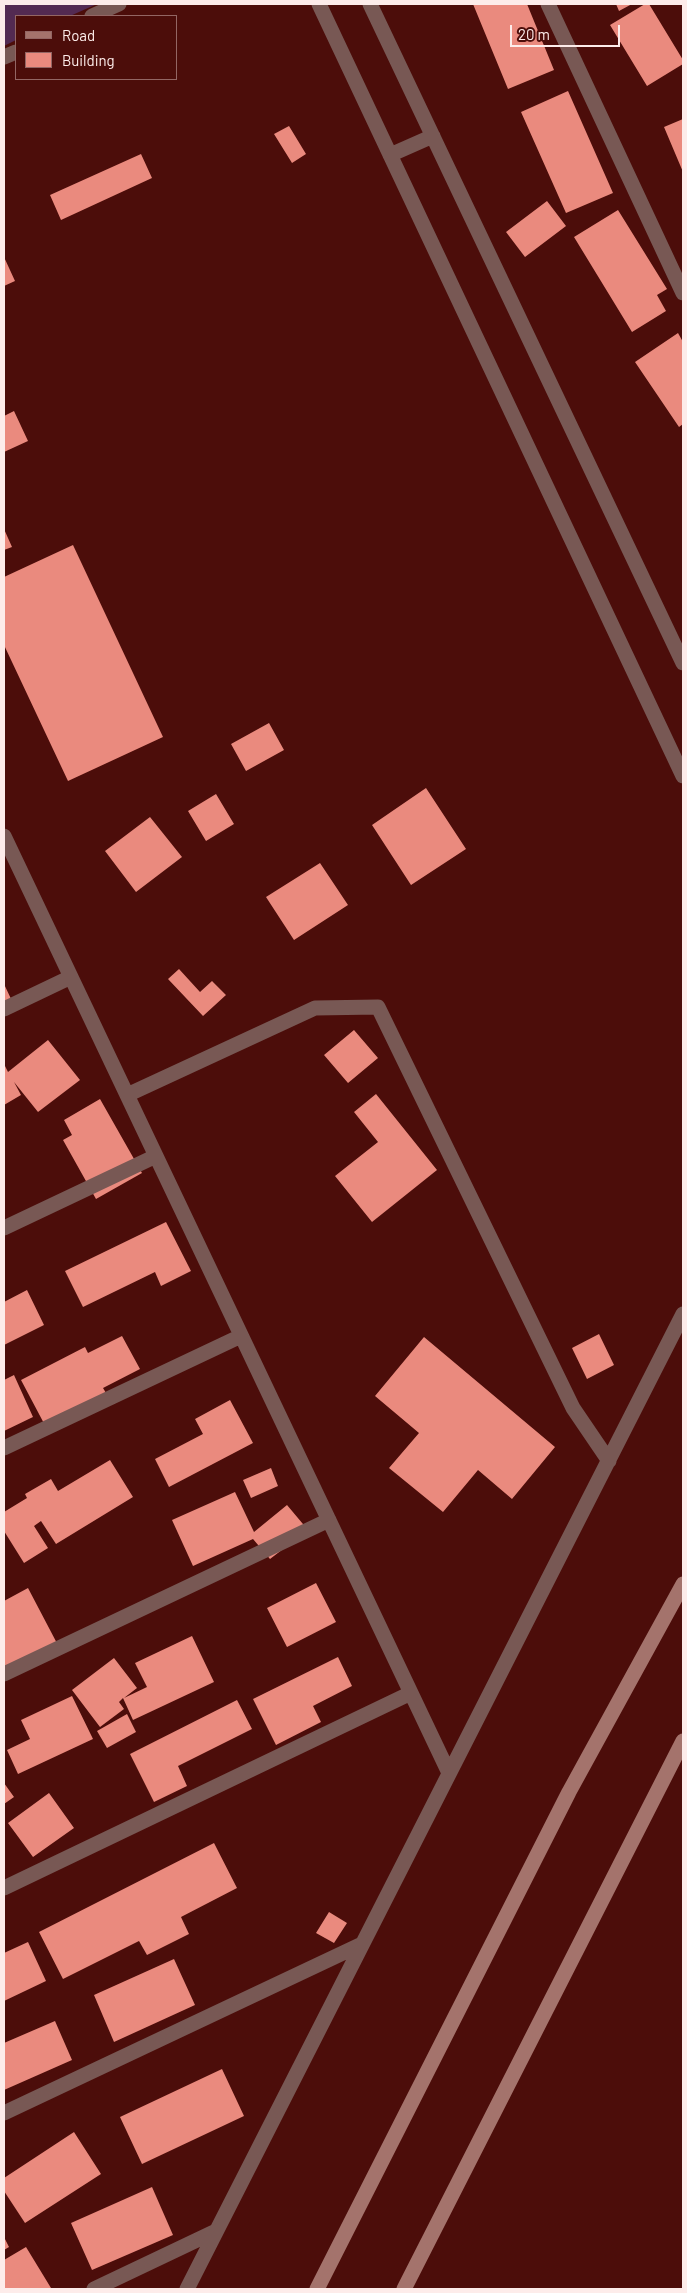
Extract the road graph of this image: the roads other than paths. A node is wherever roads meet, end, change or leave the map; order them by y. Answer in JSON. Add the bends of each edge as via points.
{"nodes":[{"id":1,"x":119,"y":4,"type":"edge"},
{"id":2,"x":319,"y":4,"type":"edge"},
{"id":3,"x":370,"y":4,"type":"edge"},
{"id":4,"x":548,"y":4,"type":"edge"},
{"id":5,"x":94,"y":15,"type":"edge"},
{"id":6,"x":433,"y":136,"type":"junction"},
{"id":7,"x":390,"y":155,"type":"junction"},
{"id":8,"x":683,"y":293,"type":"edge"},
{"id":9,"x":683,"y":663,"type":"edge"},
{"id":10,"x":683,"y":776,"type":"edge"},
{"id":11,"x":4,"y":836,"type":"edge"},
{"id":12,"x":71,"y":977,"type":"junction"},
{"id":13,"x":4,"y":1010,"type":"edge"},
{"id":14,"x":127,"y":1095,"type":"junction"},
{"id":15,"x":156,"y":1156,"type":"junction"},
{"id":16,"x":4,"y":1228,"type":"edge"},
{"id":17,"x":683,"y":1314,"type":"edge"},
{"id":18,"x":241,"y":1336,"type":"junction"},
{"id":19,"x":4,"y":1448,"type":"edge"},
{"id":20,"x":608,"y":1461,"type":"junction"},
{"id":21,"x":329,"y":1520,"type":"junction"},
{"id":22,"x":683,"y":1584,"type":"edge"},
{"id":23,"x":4,"y":1674,"type":"edge"},
{"id":24,"x":411,"y":1694,"type":"junction"},
{"id":25,"x":683,"y":1741,"type":"edge"},
{"id":26,"x":449,"y":1774,"type":"junction"},
{"id":27,"x":4,"y":1888,"type":"edge"},
{"id":28,"x":362,"y":1944,"type":"junction"},
{"id":29,"x":4,"y":2113,"type":"edge"},
{"id":30,"x":216,"y":2230,"type":"junction"},
{"id":31,"x":94,"y":2289,"type":"edge"},
{"id":32,"x":187,"y":2289,"type":"edge"},
{"id":33,"x":317,"y":2289,"type":"edge"},
{"id":34,"x":404,"y":2289,"type":"edge"}],
"edges":[{"from":1,"to":5,"type":"street"},
{"from":2,"to":7,"type":"street"},
{"from":3,"to":6,"type":"street"},
{"from":4,"to":8,"type":"street"},
{"from":6,"to":7,"type":"street"},
{"from":6,"to":9,"type":"street"},
{"from":7,"to":10,"type":"street"},
{"from":11,"to":12,"type":"street"},
{"from":12,"to":13,"type":"street"},
{"from":12,"to":14,"type":"street"},
{"from":14,"to":15,"type":"street"},
{"from":14,"to":20,"type":"street","via":[[315,1008],[378,1007],[573,1408]]},
{"from":15,"to":16,"type":"street"},
{"from":15,"to":18,"type":"street"},
{"from":17,"to":20,"type":"street"},
{"from":18,"to":19,"type":"street"},
{"from":18,"to":21,"type":"street"},
{"from":20,"to":26,"type":"street"},
{"from":21,"to":23,"type":"street"},
{"from":21,"to":24,"type":"street"},
{"from":22,"to":33,"type":"main road","via":[[570,1792]]},
{"from":24,"to":26,"type":"street"},
{"from":24,"to":27,"type":"street"},
{"from":25,"to":34,"type":"main road"},
{"from":26,"to":28,"type":"street"},
{"from":28,"to":29,"type":"street"},
{"from":28,"to":30,"type":"street"},
{"from":30,"to":31,"type":"street"},
{"from":30,"to":32,"type":"street"}]}
